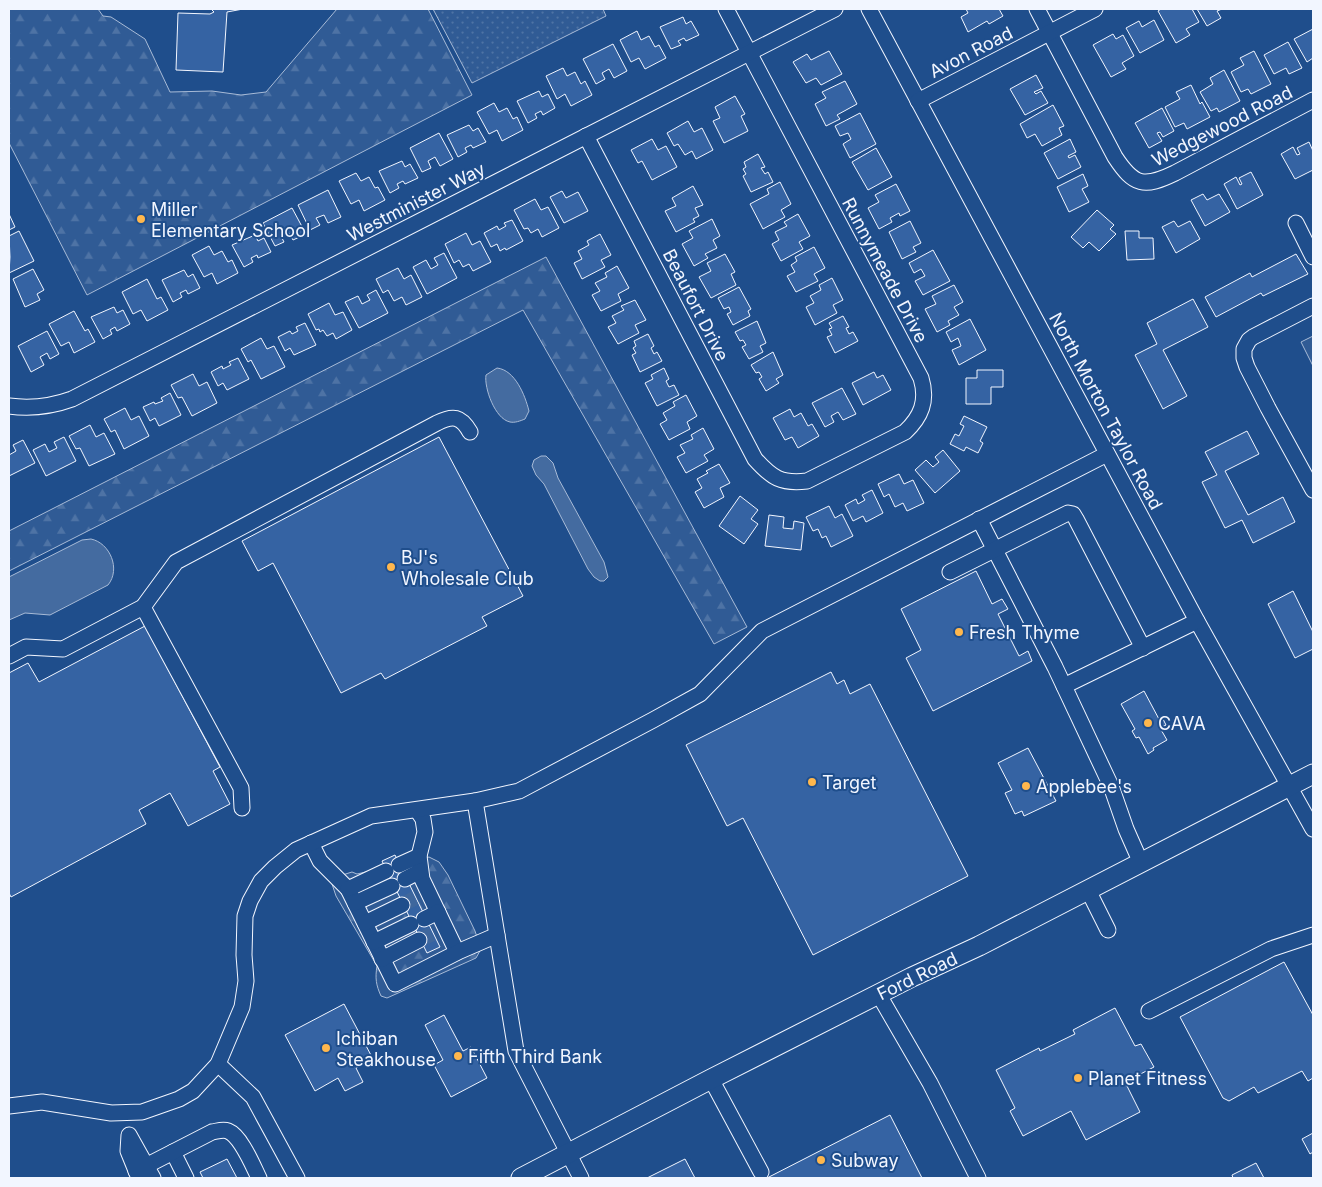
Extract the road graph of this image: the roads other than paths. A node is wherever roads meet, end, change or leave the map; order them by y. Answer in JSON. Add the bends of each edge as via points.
{"nodes":[{"id":1,"x":726,"y":9,"type":"edge"},
{"id":2,"x":835,"y":9,"type":"edge"},
{"id":3,"x":869,"y":9,"type":"edge"},
{"id":4,"x":1037,"y":9,"type":"edge"},
{"id":5,"x":1095,"y":9,"type":"edge"},
{"id":6,"x":1050,"y":32,"type":"junction"},
{"id":7,"x":749,"y":52,"type":"junction"},
{"id":8,"x":1313,"y":100,"type":"edge"},
{"id":9,"x":918,"y":101,"type":"junction"},
{"id":10,"x":586,"y":136,"type":"junction"},
{"id":11,"x":1296,"y":223,"type":"dead end"},
{"id":12,"x":1313,"y":257,"type":"edge"},
{"id":13,"x":1313,"y":306,"type":"edge"},
{"id":14,"x":9,"y":406,"type":"edge"},
{"id":15,"x":470,"y":432,"type":"dead end"},
{"id":16,"x":1107,"y":454,"type":"junction"},
{"id":17,"x":784,"y":481,"type":"joint"},
{"id":18,"x":1313,"y":490,"type":"edge"},
{"id":19,"x":979,"y":519,"type":"junction"},
{"id":20,"x":994,"y":549,"type":"junction"},
{"id":21,"x":950,"y":572,"type":"dead end"},
{"id":22,"x":143,"y":607,"type":"junction"},
{"id":23,"x":1197,"y":621,"type":"junction"},
{"id":24,"x":1143,"y":648,"type":"junction"},
{"id":25,"x":9,"y":656,"type":"edge"},
{"id":26,"x":1064,"y":686,"type":"junction"},
{"id":27,"x":1313,"y":774,"type":"edge"},
{"id":28,"x":1290,"y":787,"type":"junction"},
{"id":29,"x":475,"y":801,"type":"junction"},
{"id":30,"x":242,"y":808,"type":"dead end"},
{"id":31,"x":417,"y":810,"type":"junction"},
{"id":32,"x":1313,"y":829,"type":"edge"},
{"id":33,"x":310,"y":843,"type":"junction"},
{"id":34,"x":419,"y":856,"type":"junction"},
{"id":35,"x":1141,"y":863,"type":"junction"},
{"id":36,"x":420,"y":871,"type":"junction"},
{"id":37,"x":348,"y":889,"type":"junction"},
{"id":38,"x":1088,"y":890,"type":"junction"},
{"id":39,"x":415,"y":899,"type":"junction"},
{"id":40,"x":355,"y":904,"type":"junction"},
{"id":41,"x":438,"y":912,"type":"junction"},
{"id":42,"x":365,"y":923,"type":"junction"},
{"id":43,"x":1108,"y":930,"type":"dead end"},
{"id":44,"x":432,"y":934,"type":"junction"},
{"id":45,"x":497,"y":935,"type":"junction"},
{"id":46,"x":1313,"y":935,"type":"edge"},
{"id":47,"x":374,"y":942,"type":"junction"},
{"id":48,"x":457,"y":952,"type":"junction"},
{"id":49,"x":382,"y":959,"type":"junction"},
{"id":50,"x":879,"y":995,"type":"junction"},
{"id":51,"x":1149,"y":1011,"type":"dead end"},
{"id":52,"x":218,"y":1064,"type":"junction"},
{"id":53,"x":711,"y":1079,"type":"junction"},
{"id":54,"x":9,"y":1106,"type":"edge"},
{"id":55,"x":126,"y":1113,"type":"junction"},
{"id":56,"x":173,"y":1152,"type":"junction"},
{"id":57,"x":568,"y":1155,"type":"junction"},
{"id":58,"x":761,"y":1172,"type":"dead end"},
{"id":59,"x":144,"y":1173,"type":"edge"},
{"id":60,"x":186,"y":1178,"type":"edge"},
{"id":61,"x":259,"y":1178,"type":"edge"},
{"id":62,"x":297,"y":1178,"type":"edge"},
{"id":63,"x":521,"y":1178,"type":"edge"},
{"id":64,"x":581,"y":1178,"type":"edge"},
{"id":65,"x":978,"y":1178,"type":"edge"}],
"edges":[{"from":1,"to":7,"type":"street","name":"Runnymeade Drive"},
{"from":2,"to":7,"type":"street","name":"Westminister Way"},
{"from":3,"to":9,"type":"street","name":"North Morton Taylor Road"},
{"from":4,"to":6,"type":"street","name":"Wedgewood Road"},
{"from":5,"to":6,"type":"street","name":"Avon Road"},
{"from":6,"to":8,"type":"street","name":"Wedgewood Road","via":[[1116,157],[1128,174],[1141,182],[1157,182]]},
{"from":6,"to":9,"type":"street","name":"Avon Road"},
{"from":7,"to":10,"type":"street","name":"Westminister Way"},
{"from":7,"to":17,"type":"street","name":"Runnymeade Drive","via":[[921,378],[924,394],[919,417],[904,432],[812,479]]},
{"from":9,"to":16,"type":"street","name":"North Morton Taylor Road"},
{"from":10,"to":14,"type":"street","name":"Westminister Way","via":[[72,399],[48,406]]},
{"from":10,"to":17,"type":"street","name":"Beaufort Drive","via":[[755,459],[766,471]]},
{"from":11,"to":12,"type":"street"},
{"from":13,"to":18,"type":"street","via":[[1253,337],[1244,349],[1244,358],[1264,401]]},
{"from":15,"to":22,"type":"street","via":[[457,418],[447,418],[176,562]]},
{"from":16,"to":19,"type":"street"},
{"from":16,"to":23,"type":"street","name":"North Morton Taylor Road"},
{"from":19,"to":20,"type":"street"},
{"from":19,"to":29,"type":"street","via":[[762,631],[700,694],[661,716],[518,790]]},
{"from":20,"to":21,"type":"street"},
{"from":20,"to":24,"type":"street","via":[[1063,514],[1073,514]]},
{"from":20,"to":26,"type":"street"},
{"from":22,"to":25,"type":"street","via":[[63,649],[26,647]]},
{"from":22,"to":30,"type":"street","via":[[241,788]]},
{"from":23,"to":24,"type":"street"},
{"from":23,"to":28,"type":"street","name":"North Morton Taylor Road"},
{"from":24,"to":26,"type":"street"},
{"from":26,"to":35,"type":"street","via":[[1111,786]]},
{"from":27,"to":28,"type":"main road","name":"Ford Road"},
{"from":28,"to":32,"type":"street","name":"North Morton Taylor Road"},
{"from":28,"to":35,"type":"main road","name":"Ford Road"},
{"from":29,"to":31,"type":"street"},
{"from":29,"to":45,"type":"street"},
{"from":31,"to":33,"type":"street","via":[[371,816]]},
{"from":31,"to":34,"type":"street","via":[[423,819],[425,832]]},
{"from":33,"to":37,"type":"street","via":[[320,861]]},
{"from":33,"to":52,"type":"street","via":[[274,866],[250,900],[245,916],[246,981],[242,1007]]},
{"from":34,"to":36,"type":"street"},
{"from":34,"to":37,"type":"street"},
{"from":35,"to":38,"type":"main road","name":"Ford Road"},
{"from":36,"to":39,"type":"street"},
{"from":36,"to":40,"type":"street"},
{"from":37,"to":40,"type":"street"},
{"from":38,"to":43,"type":"street"},
{"from":38,"to":50,"type":"main road","name":"Ford Road"},
{"from":39,"to":41,"type":"street"},
{"from":39,"to":42,"type":"street"},
{"from":40,"to":42,"type":"street"},
{"from":41,"to":44,"type":"street"},
{"from":41,"to":47,"type":"street"},
{"from":42,"to":47,"type":"street"},
{"from":44,"to":48,"type":"street"},
{"from":44,"to":49,"type":"street"},
{"from":45,"to":48,"type":"street"},
{"from":45,"to":57,"type":"street","via":[[516,1051]]},
{"from":46,"to":51,"type":"street","via":[[1271,949]]},
{"from":47,"to":49,"type":"street"},
{"from":48,"to":49,"type":"street","via":[[394,984]]},
{"from":50,"to":53,"type":"main road","name":"Ford Road"},
{"from":50,"to":65,"type":"street","via":[[930,1083]]},
{"from":52,"to":55,"type":"street","via":[[180,1100],[142,1112]]},
{"from":52,"to":62,"type":"street","via":[[254,1097]]},
{"from":53,"to":57,"type":"main road","name":"Ford Road"},
{"from":53,"to":58,"type":"street"},
{"from":54,"to":55,"type":"street","via":[[42,1102]]},
{"from":55,"to":59,"type":"street","via":[[129,1135]]},
{"from":56,"to":59,"type":"street"},
{"from":56,"to":60,"type":"street"},
{"from":56,"to":61,"type":"street","via":[[212,1132],[231,1132]]},
{"from":57,"to":63,"type":"main road","name":"Ford Road"},
{"from":57,"to":64,"type":"street"}]}
